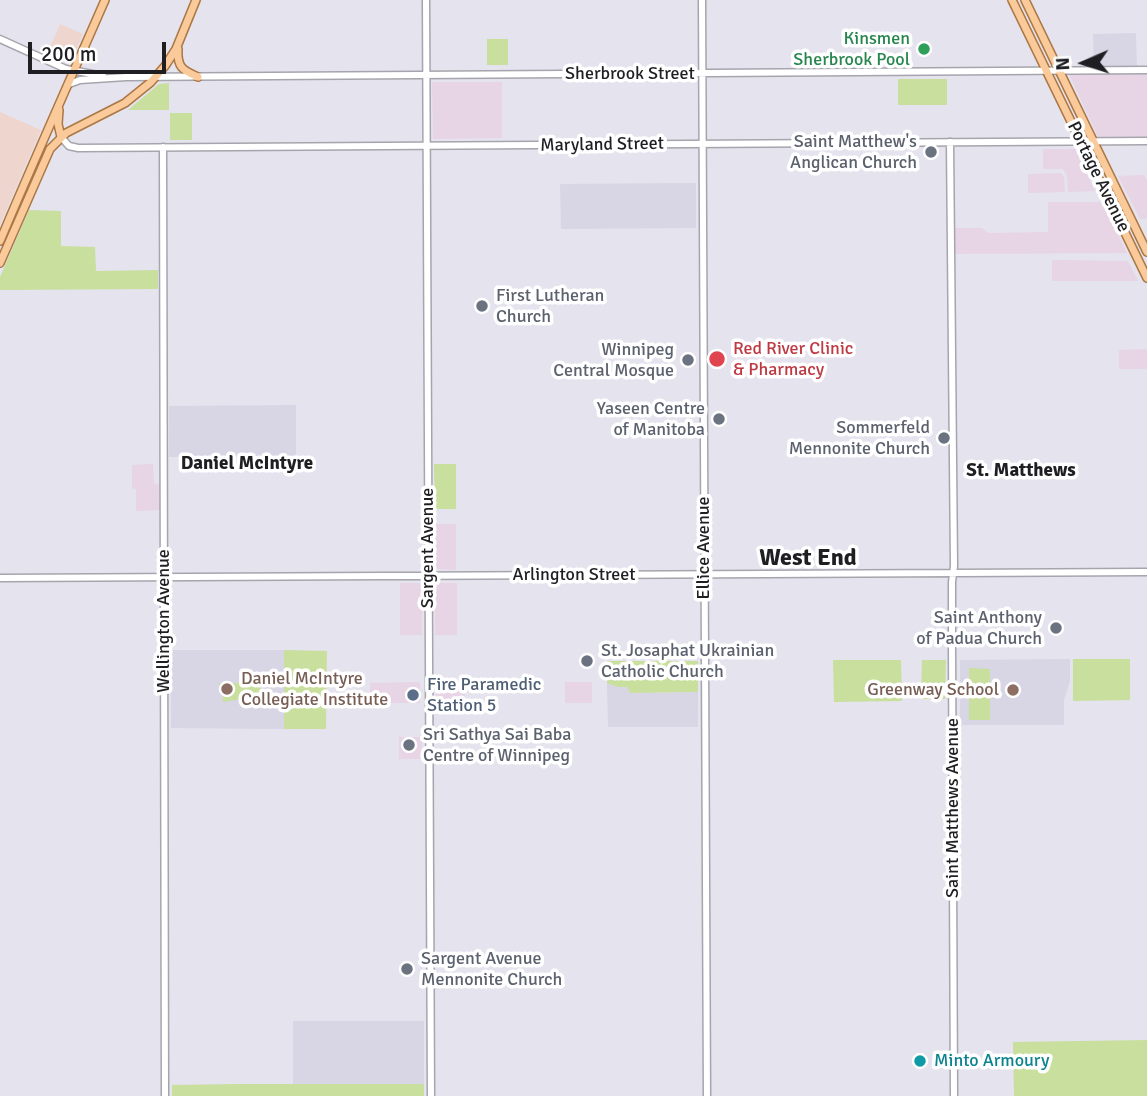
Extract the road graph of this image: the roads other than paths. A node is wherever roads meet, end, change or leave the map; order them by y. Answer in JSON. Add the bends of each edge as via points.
{"nodes":[{"id":1,"x":105,"y":0,"type":"edge"},
{"id":2,"x":196,"y":0,"type":"edge"},
{"id":3,"x":426,"y":0,"type":"edge"},
{"id":4,"x":702,"y":0,"type":"edge"},
{"id":5,"x":1013,"y":0,"type":"edge"},
{"id":6,"x":1025,"y":0,"type":"edge"},
{"id":7,"x":0,"y":39,"type":"edge"},
{"id":8,"x":178,"y":45,"type":"junction"},
{"id":9,"x":1059,"y":70,"type":"junction"},
{"id":10,"x":1147,"y":70,"type":"edge"},
{"id":11,"x":74,"y":71,"type":"junction"},
{"id":12,"x":1047,"y":71,"type":"junction"},
{"id":13,"x":702,"y":73,"type":"junction"},
{"id":14,"x":426,"y":75,"type":"junction"},
{"id":15,"x":113,"y":77,"type":"junction"},
{"id":16,"x":156,"y":77,"type":"junction"},
{"id":17,"x":198,"y":77,"type":"junction"},
{"id":18,"x":69,"y":84,"type":"junction"},
{"id":19,"x":59,"y":106,"type":"junction"},
{"id":20,"x":61,"y":137,"type":"junction"},
{"id":21,"x":1094,"y":141,"type":"junction"},
{"id":22,"x":1147,"y":141,"type":"edge"},
{"id":23,"x":950,"y":142,"type":"junction"},
{"id":24,"x":1082,"y":142,"type":"junction"},
{"id":25,"x":702,"y":144,"type":"junction"},
{"id":26,"x":426,"y":146,"type":"junction"},
{"id":27,"x":163,"y":147,"type":"junction"},
{"id":28,"x":0,"y":241,"type":"edge"},
{"id":29,"x":1147,"y":252,"type":"edge"},
{"id":30,"x":0,"y":263,"type":"edge"},
{"id":31,"x":1147,"y":278,"type":"edge"},
{"id":32,"x":1147,"y":572,"type":"edge"},
{"id":33,"x":953,"y":574,"type":"junction"},
{"id":34,"x":705,"y":575,"type":"junction"},
{"id":35,"x":429,"y":576,"type":"junction"},
{"id":36,"x":164,"y":577,"type":"junction"},
{"id":37,"x":0,"y":578,"type":"edge"},
{"id":38,"x":165,"y":1096,"type":"edge"},
{"id":39,"x":430,"y":1096,"type":"edge"},
{"id":40,"x":707,"y":1096,"type":"edge"},
{"id":41,"x":954,"y":1096,"type":"edge"}],
"edges":[{"from":1,"to":11,"type":"main road"},
{"from":2,"to":8,"type":"main road"},
{"from":3,"to":14,"type":"main road","name":"Sargent Avenue"},
{"from":4,"to":13,"type":"main road","name":"Ellice Avenue"},
{"from":5,"to":12,"type":"main road","name":"Portage Avenue"},
{"from":6,"to":9,"type":"main road","name":"Portage Avenue"},
{"from":7,"to":11,"type":"main road","name":"Sherbrook Street"},
{"from":8,"to":16,"type":"main road"},
{"from":8,"to":17,"type":"main road","via":[[179,64]]},
{"from":9,"to":10,"type":"main road","name":"Sherbrook Street"},
{"from":9,"to":12,"type":"main road","name":"Sherbrook Street"},
{"from":9,"to":21,"type":"main road","name":"Portage Avenue"},
{"from":11,"to":15,"type":"main road","name":"Sherbrook Street"},
{"from":11,"to":18,"type":"main road"},
{"from":12,"to":13,"type":"main road","name":"Sherbrook Street"},
{"from":12,"to":24,"type":"main road","name":"Portage Avenue"},
{"from":13,"to":14,"type":"main road","name":"Sherbrook Street"},
{"from":13,"to":25,"type":"main road","name":"Ellice Avenue"},
{"from":14,"to":17,"type":"main road","name":"Sherbrook Street"},
{"from":14,"to":26,"type":"main road","name":"Sargent Avenue"},
{"from":15,"to":16,"type":"main road","name":"Sherbrook Street"},
{"from":15,"to":18,"type":"main road","name":"Sherbrook Street"},
{"from":16,"to":17,"type":"main road","name":"Sherbrook Street"},
{"from":16,"to":20,"type":"main road","via":[[125,103]]},
{"from":18,"to":19,"type":"main road"},
{"from":19,"to":20,"type":"main road"},
{"from":19,"to":28,"type":"main road"},
{"from":20,"to":27,"type":"main road","name":"Maryland Street","via":[[76,148]]},
{"from":20,"to":30,"type":"main road","via":[[44,161]]},
{"from":21,"to":22,"type":"main road","name":"Maryland Street"},
{"from":21,"to":24,"type":"main road","name":"Maryland Street"},
{"from":21,"to":29,"type":"main road","name":"Portage Avenue"},
{"from":23,"to":24,"type":"main road","name":"Maryland Street"},
{"from":23,"to":25,"type":"main road","name":"Maryland Street"},
{"from":23,"to":33,"type":"main road","name":"Saint Matthews Avenue"},
{"from":24,"to":31,"type":"main road","name":"Portage Avenue"},
{"from":25,"to":26,"type":"main road","name":"Maryland Street"},
{"from":25,"to":34,"type":"main road","name":"Ellice Avenue"},
{"from":26,"to":27,"type":"main road","name":"Maryland Street"},
{"from":26,"to":35,"type":"main road","name":"Sargent Avenue"},
{"from":27,"to":36,"type":"main road","name":"Wellington Avenue"},
{"from":32,"to":33,"type":"main road","name":"Arlington Street"},
{"from":33,"to":34,"type":"main road","name":"Arlington Street"},
{"from":33,"to":41,"type":"main road","name":"Saint Matthews Avenue"},
{"from":34,"to":35,"type":"main road","name":"Arlington Street"},
{"from":34,"to":40,"type":"main road","name":"Ellice Avenue"},
{"from":35,"to":36,"type":"main road","name":"Arlington Street"},
{"from":35,"to":39,"type":"main road","name":"Sargent Avenue"},
{"from":36,"to":37,"type":"main road","name":"Arlington Street"},
{"from":36,"to":38,"type":"main road","name":"Wellington Avenue"}]}
